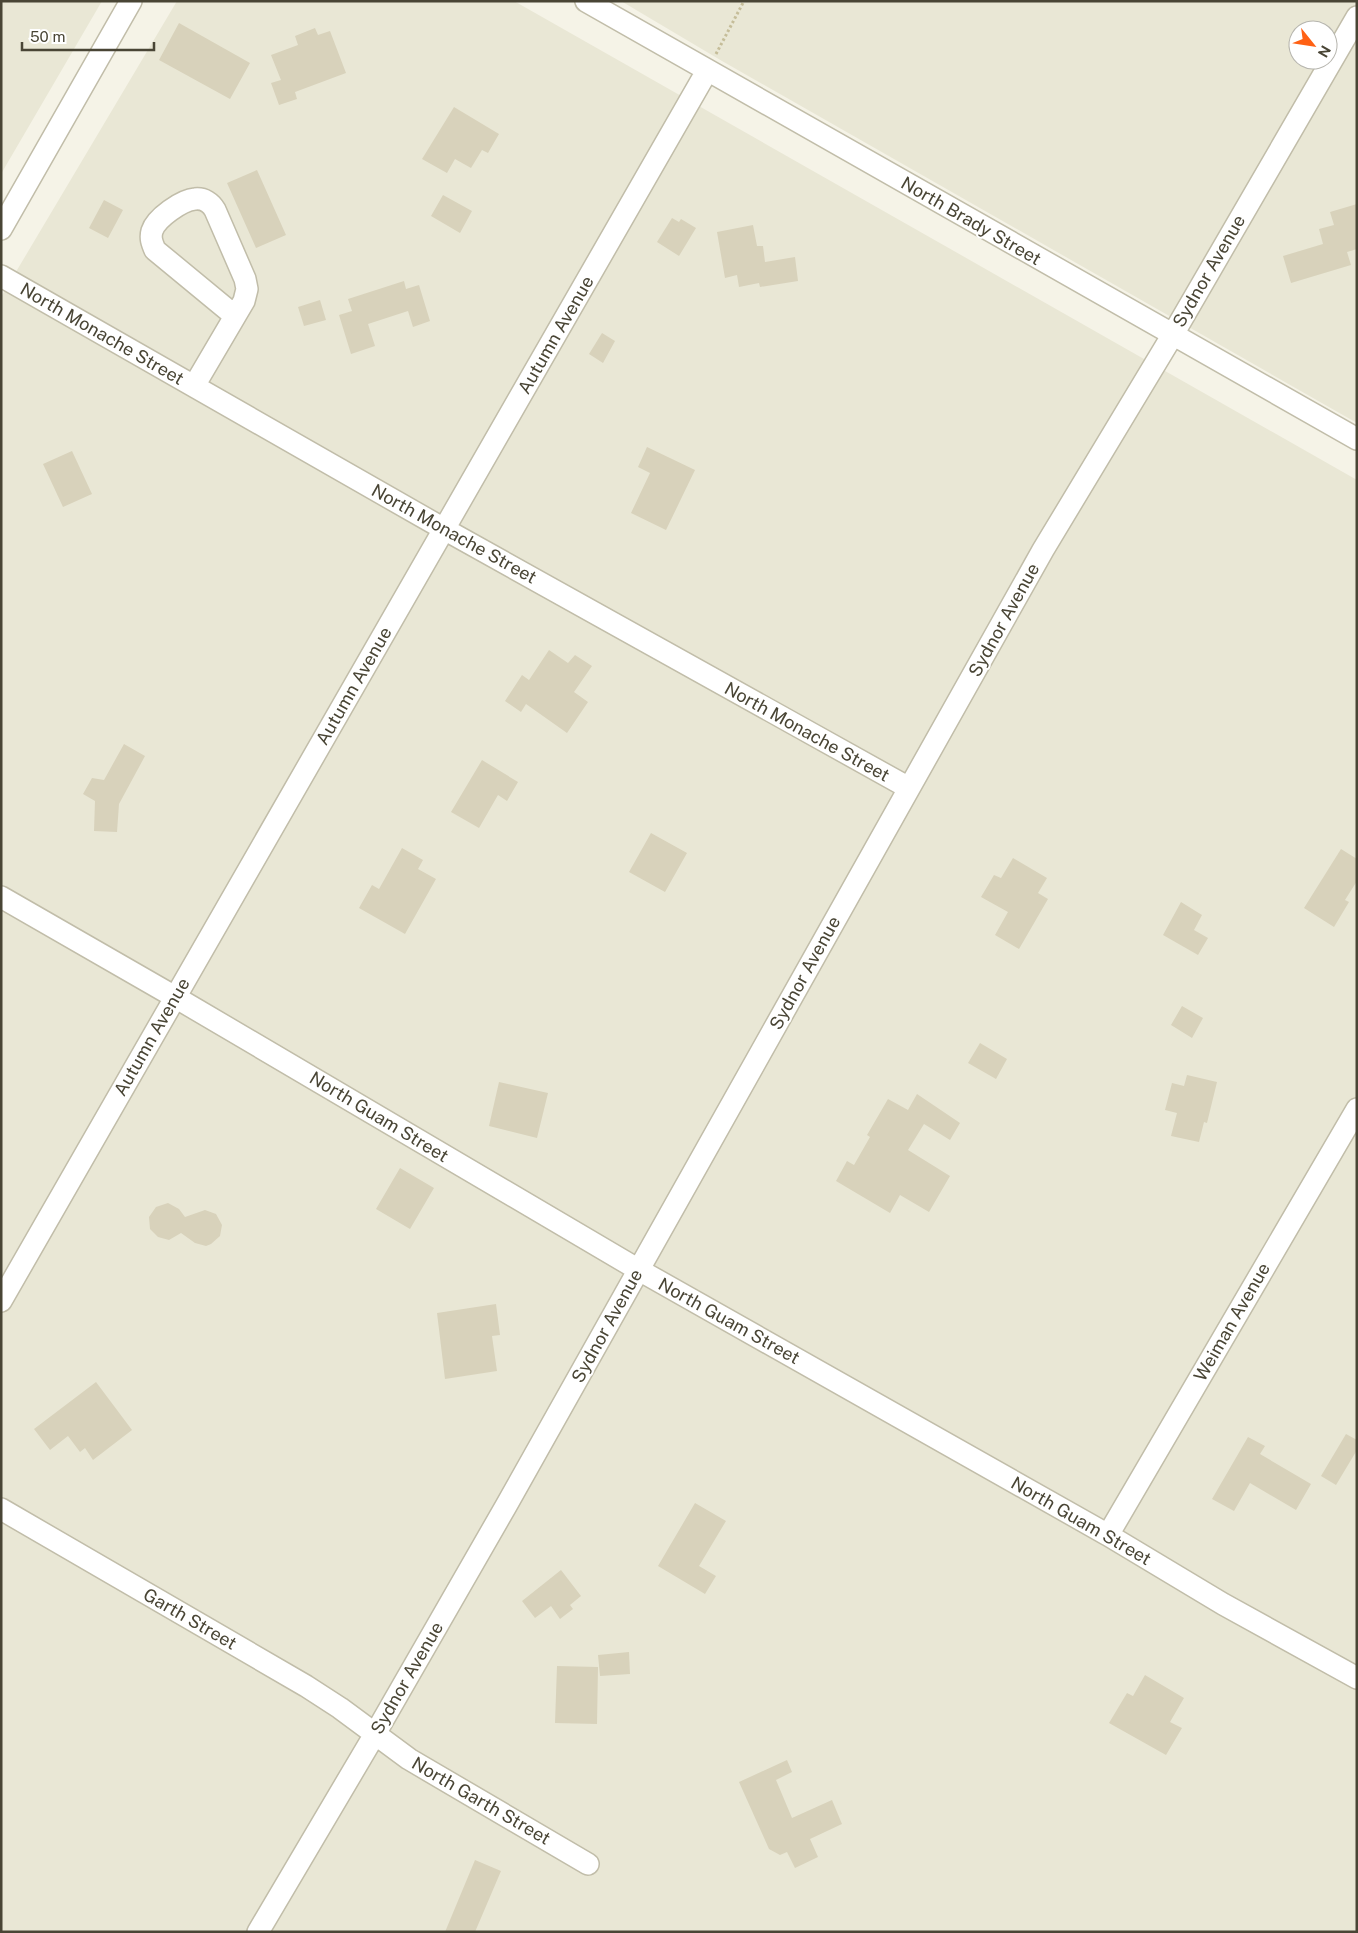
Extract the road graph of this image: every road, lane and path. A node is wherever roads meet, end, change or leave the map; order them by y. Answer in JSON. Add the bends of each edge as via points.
{"nodes":[{"id":1,"x":131,"y":1,"type":"edge"},
{"id":2,"x":586,"y":1,"type":"edge"},
{"id":3,"x":744,"y":1,"type":"edge"},
{"id":4,"x":1357,"y":17,"type":"edge"},
{"id":5,"x":707,"y":71,"type":"junction"},
{"id":6,"x":1,"y":229,"type":"edge"},
{"id":7,"x":1,"y":276,"type":"edge"},
{"id":8,"x":235,"y":316,"type":"junction"},
{"id":9,"x":1172,"y":336,"type":"junction"},
{"id":10,"x":194,"y":386,"type":"junction"},
{"id":11,"x":1357,"y":439,"type":"edge"},
{"id":12,"x":444,"y":529,"type":"junction"},
{"id":13,"x":909,"y":788,"type":"junction"},
{"id":14,"x":1,"y":897,"type":"edge"},
{"id":15,"x":176,"y":997,"type":"junction"},
{"id":16,"x":1357,"y":1109,"type":"edge"},
{"id":17,"x":639,"y":1270,"type":"junction"},
{"id":18,"x":1,"y":1300,"type":"edge"},
{"id":19,"x":1,"y":1509,"type":"edge"},
{"id":20,"x":1108,"y":1535,"type":"junction"},
{"id":21,"x":1357,"y":1678,"type":"edge"},
{"id":22,"x":375,"y":1734,"type":"junction"},
{"id":23,"x":588,"y":1864,"type":"dead end"},
{"id":24,"x":258,"y":1932,"type":"edge"}],
"edges":[{"from":1,"to":6,"type":"street"},
{"from":2,"to":5,"type":"street","name":"North Brady Street"},
{"from":3,"to":5,"type":"path"},
{"from":4,"to":9,"type":"street","name":"Sydnor Avenue"},
{"from":5,"to":9,"type":"street","name":"North Brady Street"},
{"from":5,"to":12,"type":"street","name":"Autumn Avenue"},
{"from":7,"to":10,"type":"street","name":"North Monache Street"},
{"from":8,"to":8,"type":"street","via":[[244,301],[245,279],[211,204],[195,199],[163,215],[151,232],[154,250]]},
{"from":8,"to":10,"type":"street"},
{"from":9,"to":11,"type":"street","name":"North Brady Street"},
{"from":9,"to":13,"type":"street","name":"Sydnor Avenue","via":[[1043,550]]},
{"from":10,"to":12,"type":"street","name":"North Monache Street"},
{"from":12,"to":13,"type":"street","name":"North Monache Street"},
{"from":12,"to":15,"type":"street","name":"Autumn Avenue"},
{"from":13,"to":17,"type":"street","name":"Sydnor Avenue"},
{"from":14,"to":15,"type":"street","name":"North Guam Street"},
{"from":15,"to":17,"type":"street","name":"North Guam Street"},
{"from":15,"to":18,"type":"street","name":"Autumn Avenue"},
{"from":16,"to":20,"type":"street","name":"Weiman Avenue"},
{"from":17,"to":20,"type":"street","name":"North Guam Street"},
{"from":17,"to":22,"type":"street","name":"Sydnor Avenue"},
{"from":19,"to":22,"type":"street","name":"Garth Street","via":[[306,1686]]},
{"from":20,"to":21,"type":"street","name":"North Guam Street","via":[[1223,1604]]},
{"from":22,"to":23,"type":"street","name":"North Garth Street","via":[[409,1759]]},
{"from":22,"to":24,"type":"street","name":"Sydnor Avenue"}]}
